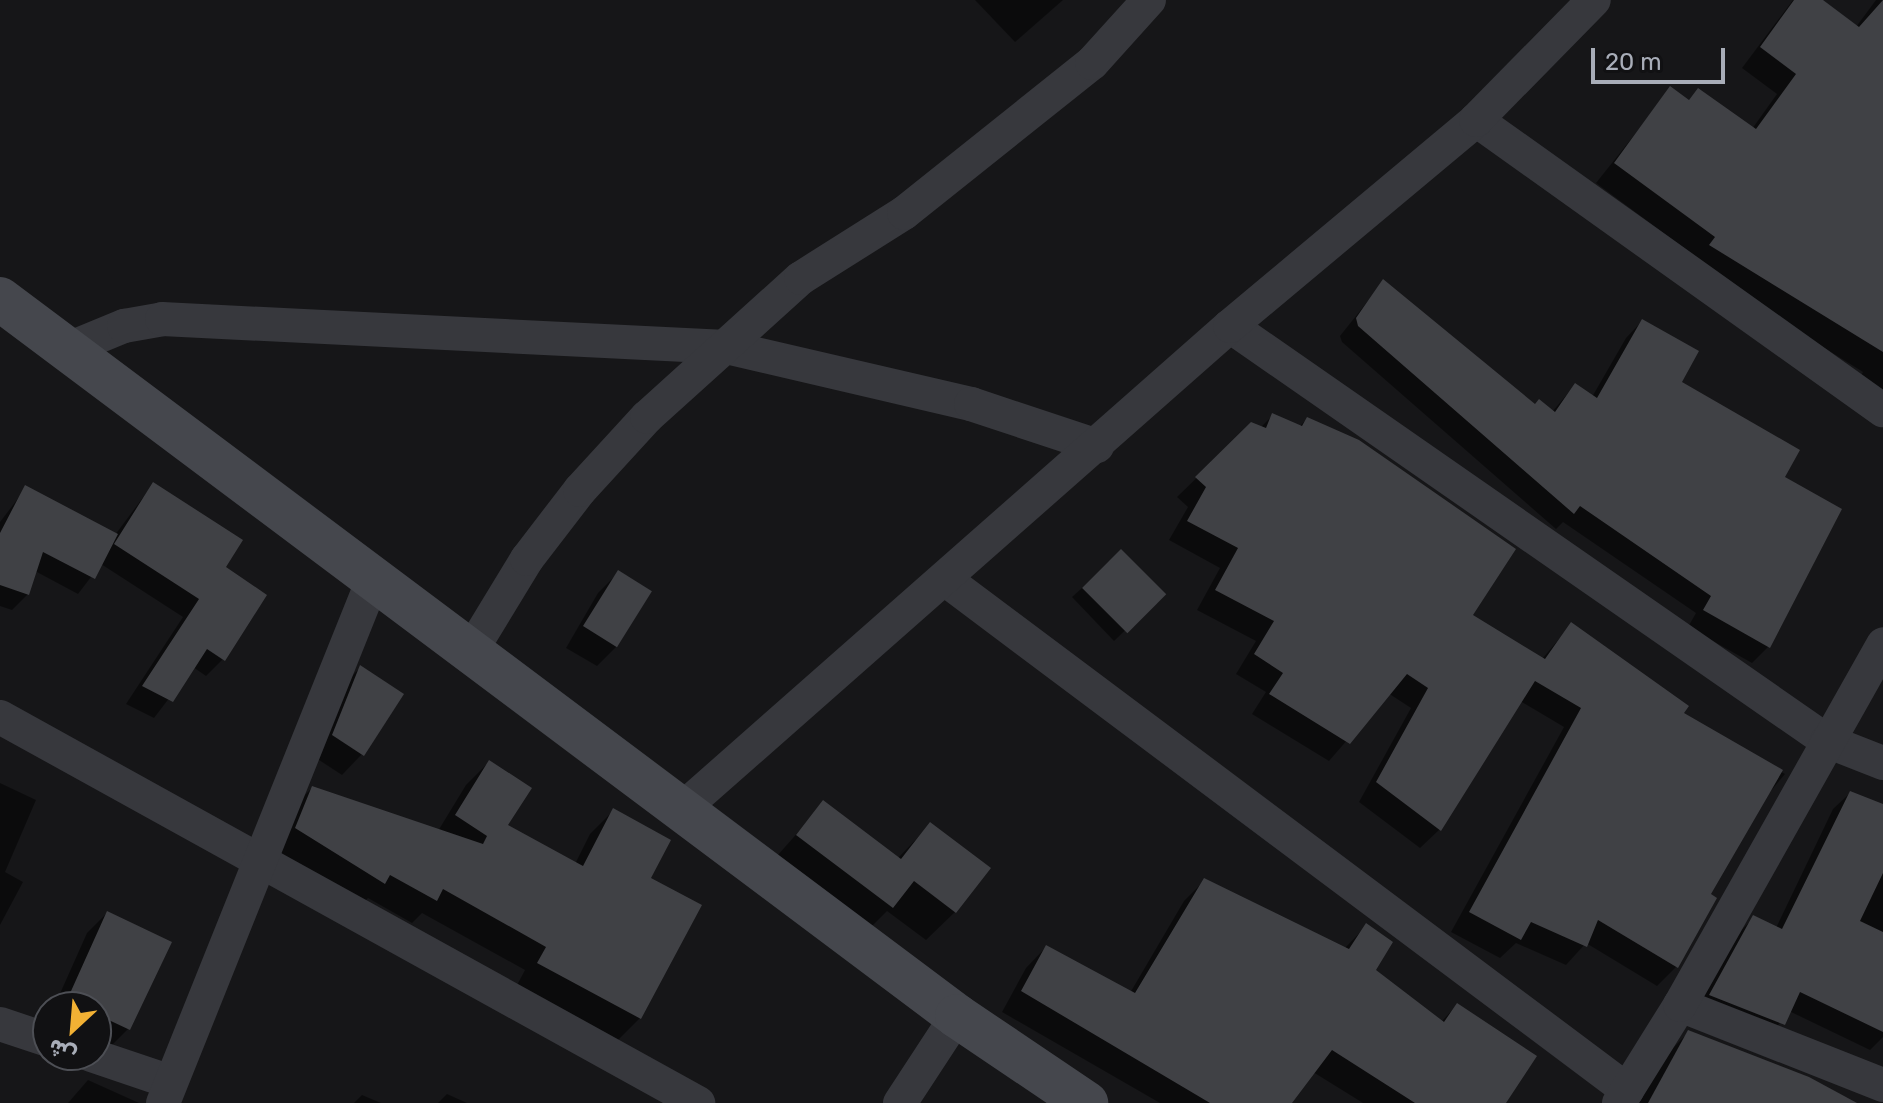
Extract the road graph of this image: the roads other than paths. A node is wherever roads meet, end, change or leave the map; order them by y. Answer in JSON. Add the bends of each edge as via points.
{"nodes":[{"id":1,"x":1149,"y":0,"type":"edge"},
{"id":2,"x":1594,"y":0,"type":"edge"},
{"id":3,"x":1476,"y":120,"type":"junction"},
{"id":4,"x":0,"y":299,"type":"edge"},
{"id":5,"x":1230,"y":326,"type":"junction"},
{"id":6,"x":726,"y":347,"type":"junction"},
{"id":7,"x":68,"y":349,"type":"junction"},
{"id":8,"x":1883,"y":410,"type":"edge"},
{"id":9,"x":1097,"y":446,"type":"junction"},
{"id":10,"x":374,"y":577,"type":"junction"},
{"id":11,"x":946,"y":580,"type":"junction"},
{"id":12,"x":1883,"y":644,"type":"edge"},
{"id":13,"x":471,"y":651,"type":"junction"},
{"id":14,"x":0,"y":717,"type":"edge"},
{"id":15,"x":1827,"y":741,"type":"junction"},
{"id":16,"x":1883,"y":763,"type":"edge"},
{"id":17,"x":682,"y":809,"type":"junction"},
{"id":18,"x":261,"y":859,"type":"junction"},
{"id":19,"x":1680,"y":1005,"type":"junction"},
{"id":20,"x":957,"y":1016,"type":"junction"},
{"id":21,"x":0,"y":1024,"type":"edge"},
{"id":22,"x":32,"y":1035,"type":"edge"},
{"id":23,"x":112,"y":1066,"type":"edge"},
{"id":24,"x":1883,"y":1085,"type":"edge"},
{"id":25,"x":167,"y":1093,"type":"edge"},
{"id":26,"x":1623,"y":1096,"type":"edge"},
{"id":27,"x":698,"y":1103,"type":"edge"},
{"id":28,"x":900,"y":1103,"type":"edge"},
{"id":29,"x":1086,"y":1103,"type":"edge"}],
"edges":[{"from":1,"to":6,"type":"street","via":[[1092,63],[904,213],[801,278]]},
{"from":2,"to":3,"type":"street"},
{"from":3,"to":5,"type":"street"},
{"from":3,"to":8,"type":"street"},
{"from":4,"to":7,"type":"street"},
{"from":5,"to":9,"type":"street"},
{"from":5,"to":15,"type":"street"},
{"from":6,"to":7,"type":"street","via":[[162,319],[124,326]]},
{"from":6,"to":9,"type":"street","via":[[971,404]]},
{"from":6,"to":13,"type":"street","via":[[647,417],[580,490],[527,559]]},
{"from":7,"to":10,"type":"street"},
{"from":9,"to":11,"type":"street"},
{"from":10,"to":13,"type":"street"},
{"from":10,"to":18,"type":"street"},
{"from":11,"to":17,"type":"street"},
{"from":11,"to":26,"type":"street"},
{"from":12,"to":15,"type":"street"},
{"from":13,"to":17,"type":"street"},
{"from":14,"to":18,"type":"street"},
{"from":15,"to":16,"type":"street"},
{"from":15,"to":19,"type":"street"},
{"from":17,"to":20,"type":"street"},
{"from":18,"to":25,"type":"street"},
{"from":18,"to":27,"type":"street"},
{"from":19,"to":24,"type":"street"},
{"from":19,"to":26,"type":"street"},
{"from":20,"to":28,"type":"street"},
{"from":20,"to":29,"type":"street"},
{"from":21,"to":22,"type":"street"},
{"from":23,"to":25,"type":"street"}]}
